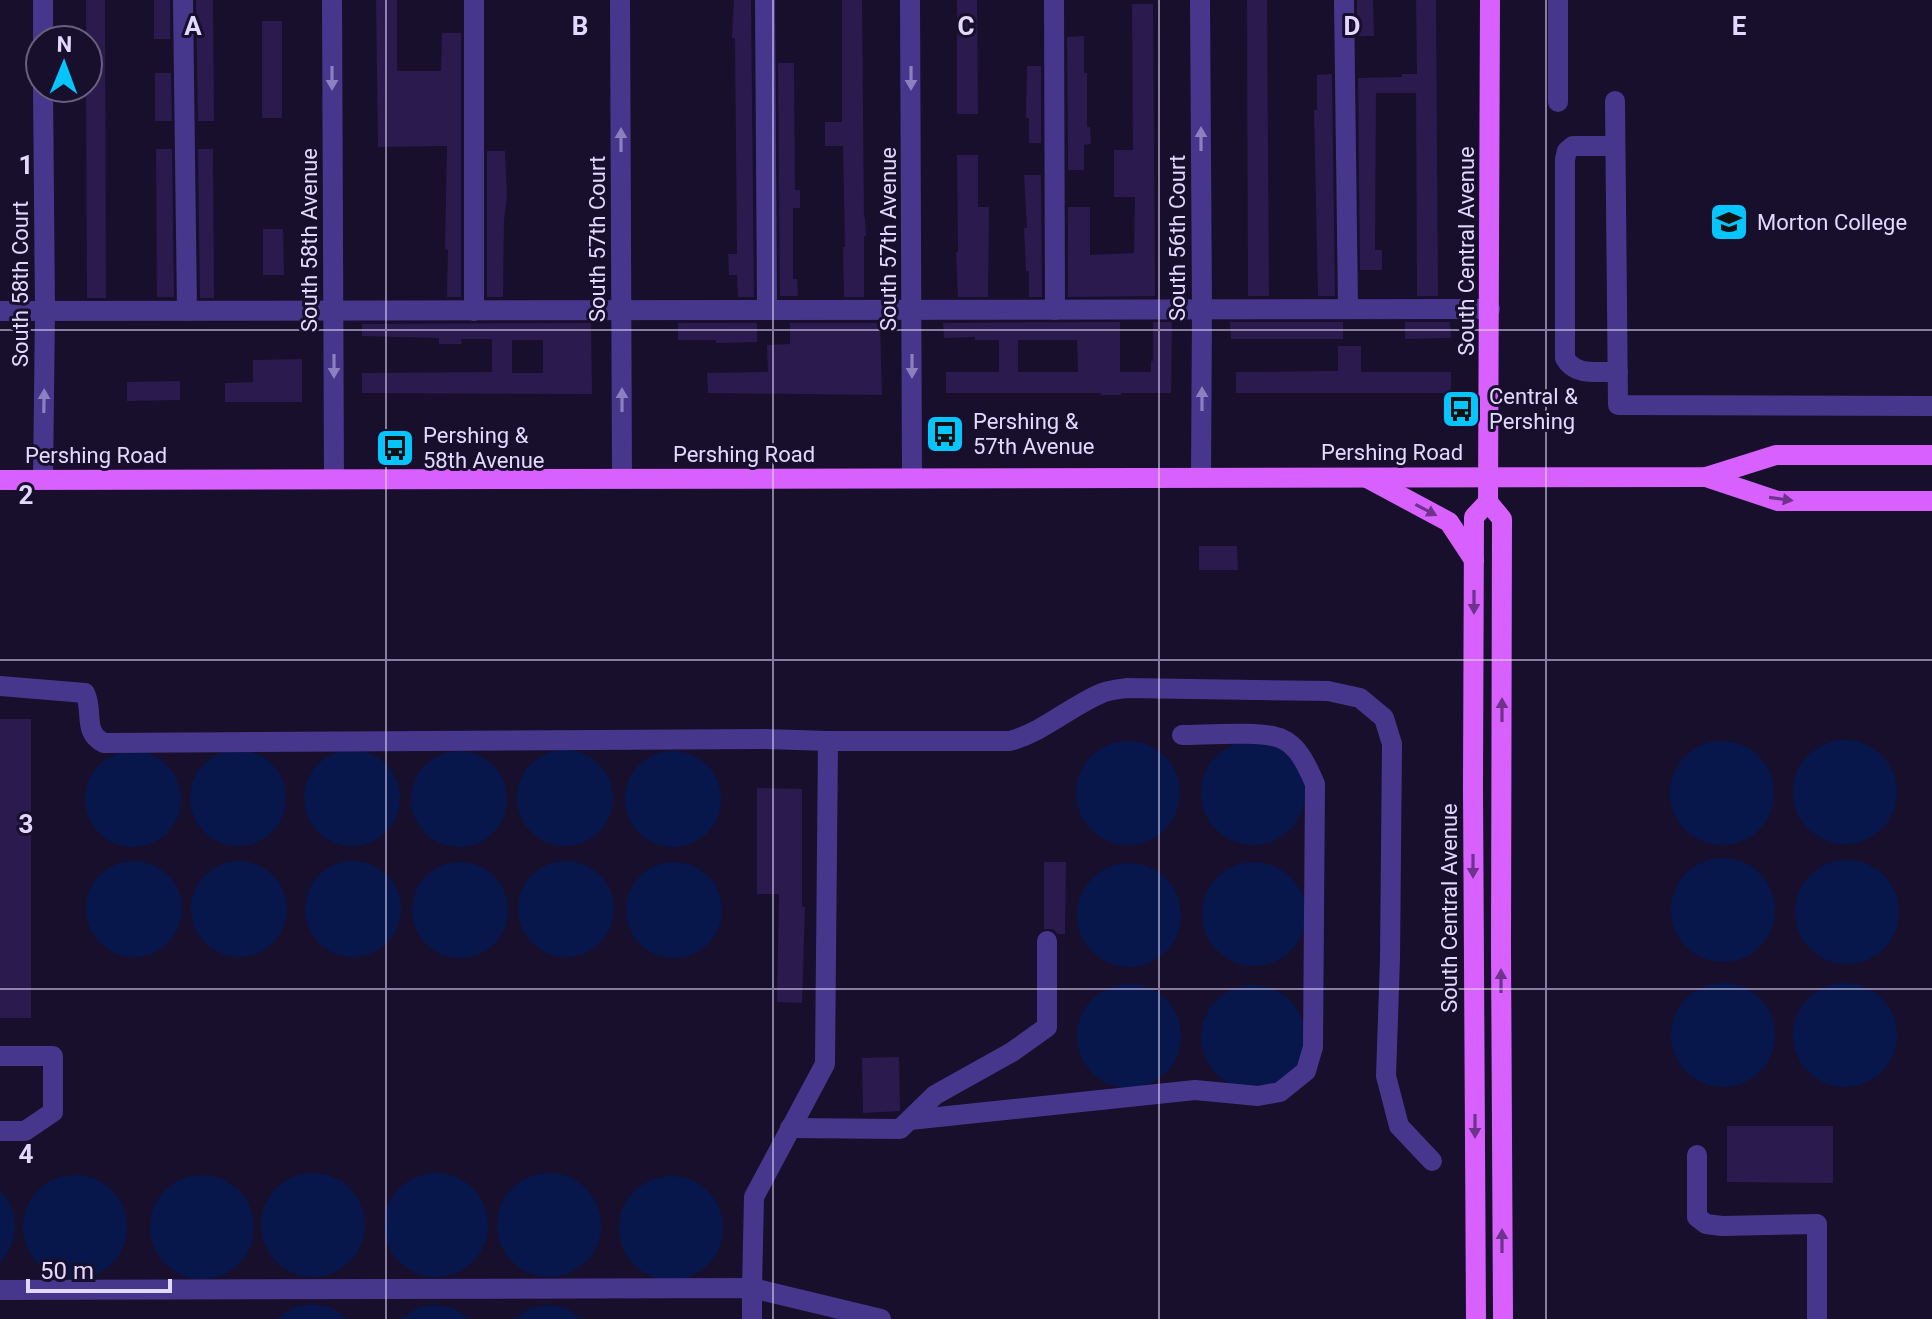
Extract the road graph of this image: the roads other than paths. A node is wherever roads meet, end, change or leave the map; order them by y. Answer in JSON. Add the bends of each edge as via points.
{"nodes":[{"id":1,"x":43,"y":0,"type":"edge"},
{"id":2,"x":183,"y":0,"type":"edge"},
{"id":3,"x":332,"y":0,"type":"edge"},
{"id":4,"x":474,"y":0,"type":"edge"},
{"id":5,"x":620,"y":0,"type":"edge"},
{"id":6,"x":765,"y":0,"type":"edge"},
{"id":7,"x":910,"y":0,"type":"edge"},
{"id":8,"x":1054,"y":0,"type":"edge"},
{"id":9,"x":1200,"y":0,"type":"edge"},
{"id":10,"x":1344,"y":0,"type":"edge"},
{"id":11,"x":1490,"y":0,"type":"edge"},
{"id":12,"x":1558,"y":0,"type":"edge"},
{"id":13,"x":43,"y":24,"type":"edge"},
{"id":14,"x":1615,"y":101,"type":"dead end"},
{"id":15,"x":1558,"y":102,"type":"dead end"},
{"id":16,"x":43,"y":104,"type":"edge"},
{"id":17,"x":1615,"y":146,"type":"junction"},
{"id":18,"x":1348,"y":309,"type":"junction"},
{"id":19,"x":1490,"y":309,"type":"junction"},
{"id":20,"x":767,"y":310,"type":"junction"},
{"id":21,"x":912,"y":310,"type":"junction"},
{"id":22,"x":1055,"y":310,"type":"junction"},
{"id":23,"x":1202,"y":310,"type":"junction"},
{"id":24,"x":0,"y":311,"type":"edge"},
{"id":25,"x":45,"y":311,"type":"junction"},
{"id":26,"x":187,"y":311,"type":"junction"},
{"id":27,"x":334,"y":311,"type":"junction"},
{"id":28,"x":474,"y":311,"type":"junction"},
{"id":29,"x":622,"y":311,"type":"junction"},
{"id":30,"x":1618,"y":372,"type":"junction"},
{"id":31,"x":1932,"y":406,"type":"edge"},
{"id":32,"x":1932,"y":455,"type":"edge"},
{"id":33,"x":1363,"y":476,"type":"junction"},
{"id":34,"x":1489,"y":476,"type":"junction"},
{"id":35,"x":912,"y":477,"type":"junction"},
{"id":36,"x":1201,"y":477,"type":"junction"},
{"id":37,"x":1706,"y":477,"type":"junction"},
{"id":38,"x":622,"y":478,"type":"junction"},
{"id":39,"x":43,"y":479,"type":"junction"},
{"id":40,"x":334,"y":479,"type":"junction"},
{"id":41,"x":0,"y":480,"type":"edge"},
{"id":42,"x":1932,"y":501,"type":"edge"},
{"id":43,"x":1488,"y":502,"type":"junction"},
{"id":44,"x":1474,"y":560,"type":"junction"},
{"id":45,"x":0,"y":686,"type":"edge"},
{"id":46,"x":1182,"y":735,"type":"dead end"},
{"id":47,"x":828,"y":741,"type":"junction"},
{"id":48,"x":1047,"y":941,"type":"dead end"},
{"id":49,"x":0,"y":1056,"type":"edge"},
{"id":50,"x":910,"y":1120,"type":"junction"},
{"id":51,"x":790,"y":1128,"type":"junction"},
{"id":52,"x":0,"y":1131,"type":"edge"},
{"id":53,"x":1697,"y":1155,"type":"dead end"},
{"id":54,"x":1432,"y":1161,"type":"dead end"},
{"id":55,"x":752,"y":1288,"type":"junction"},
{"id":56,"x":0,"y":1290,"type":"edge"},
{"id":57,"x":752,"y":1319,"type":"edge"},
{"id":58,"x":881,"y":1319,"type":"edge"},
{"id":59,"x":1476,"y":1319,"type":"edge"},
{"id":60,"x":1503,"y":1319,"type":"edge"},
{"id":61,"x":1817,"y":1319,"type":"edge"}],
"edges":[{"from":1,"to":13,"type":"street"},
{"from":2,"to":26,"type":"street"},
{"from":3,"to":27,"type":"street","name":"South 58th Avenue","one_way":true},
{"from":4,"to":28,"type":"street"},
{"from":29,"to":5,"type":"street","name":"South 57th Court","one_way":true},
{"from":6,"to":20,"type":"street"},
{"from":7,"to":21,"type":"street","name":"South 57th Avenue","one_way":true},
{"from":8,"to":22,"type":"street"},
{"from":23,"to":9,"type":"street","name":"South 56th Court","one_way":true},
{"from":10,"to":18,"type":"street"},
{"from":11,"to":19,"type":"main road","name":"South Central Avenue"},
{"from":12,"to":15,"type":"street"},
{"from":14,"to":17,"type":"street"},
{"from":16,"to":25,"type":"street","name":"South 58th Court"},
{"from":17,"to":30,"type":"street"},
{"from":17,"to":30,"type":"street","via":[[1573,146],[1565,159],[1565,358],[1581,371]]},
{"from":18,"to":19,"type":"street"},
{"from":18,"to":23,"type":"street"},
{"from":19,"to":34,"type":"main road","name":"South Central Avenue"},
{"from":20,"to":21,"type":"street"},
{"from":20,"to":29,"type":"street"},
{"from":21,"to":22,"type":"street"},
{"from":21,"to":35,"type":"street","name":"South 57th Avenue","one_way":true},
{"from":22,"to":23,"type":"street"},
{"from":36,"to":23,"type":"street","name":"South 56th Court","one_way":true},
{"from":24,"to":25,"type":"street"},
{"from":25,"to":26,"type":"street"},
{"from":39,"to":25,"type":"street","name":"South 58th Court","one_way":true},
{"from":26,"to":27,"type":"street"},
{"from":27,"to":28,"type":"street"},
{"from":27,"to":40,"type":"street","name":"South 58th Avenue","one_way":true},
{"from":28,"to":29,"type":"street"},
{"from":38,"to":29,"type":"street","name":"South 57th Court","one_way":true},
{"from":30,"to":31,"type":"street","via":[[1618,405]]},
{"from":32,"to":37,"type":"main road","via":[[1776,455]]},
{"from":33,"to":34,"type":"main road","name":"Pershing Road"},
{"from":33,"to":36,"type":"main road","name":"Pershing Road"},
{"from":33,"to":44,"type":"main road","one_way":true,"via":[[1449,522]]},
{"from":34,"to":37,"type":"main road","name":"Pershing Road"},
{"from":34,"to":43,"type":"main road","name":"South Central Avenue"},
{"from":35,"to":36,"type":"main road","name":"Pershing Road"},
{"from":35,"to":38,"type":"main road","name":"Pershing Road"},
{"from":37,"to":42,"type":"main road","one_way":true,"via":[[1778,501]]},
{"from":38,"to":40,"type":"main road","name":"Pershing Road"},
{"from":39,"to":40,"type":"main road","name":"Pershing Road"},
{"from":39,"to":41,"type":"main road","name":"Pershing Road"},
{"from":43,"to":44,"type":"main road","name":"South Central Avenue","via":[[1474,517]]},
{"from":60,"to":43,"type":"main road","name":"South Central Avenue","one_way":true,"via":[[1502,519]]},
{"from":44,"to":59,"type":"main road","name":"South Central Avenue","one_way":true},
{"from":45,"to":47,"type":"street","via":[[85,693],[93,737],[104,743]]},
{"from":46,"to":50,"type":"street","via":[[1284,739],[1305,761],[1315,784],[1313,1047],[1306,1071],[1280,1092],[1258,1096],[1195,1090]]},
{"from":47,"to":51,"type":"street","via":[[825,1064]]},
{"from":47,"to":54,"type":"street","via":[[1010,741],[1042,729],[1105,691],[1127,688],[1328,691],[1360,698],[1384,718],[1392,744],[1386,1076],[1399,1126]]},
{"from":48,"to":50,"type":"street","via":[[1047,1027],[935,1095]]},
{"from":49,"to":52,"type":"street","via":[[53,1056],[53,1112],[25,1131]]},
{"from":50,"to":51,"type":"street","via":[[900,1129]]},
{"from":51,"to":55,"type":"street","via":[[754,1197]]},
{"from":53,"to":61,"type":"street","via":[[1697,1217],[1706,1224],[1817,1224]]},
{"from":55,"to":56,"type":"street"},
{"from":55,"to":57,"type":"street"},
{"from":55,"to":58,"type":"street"}]}
